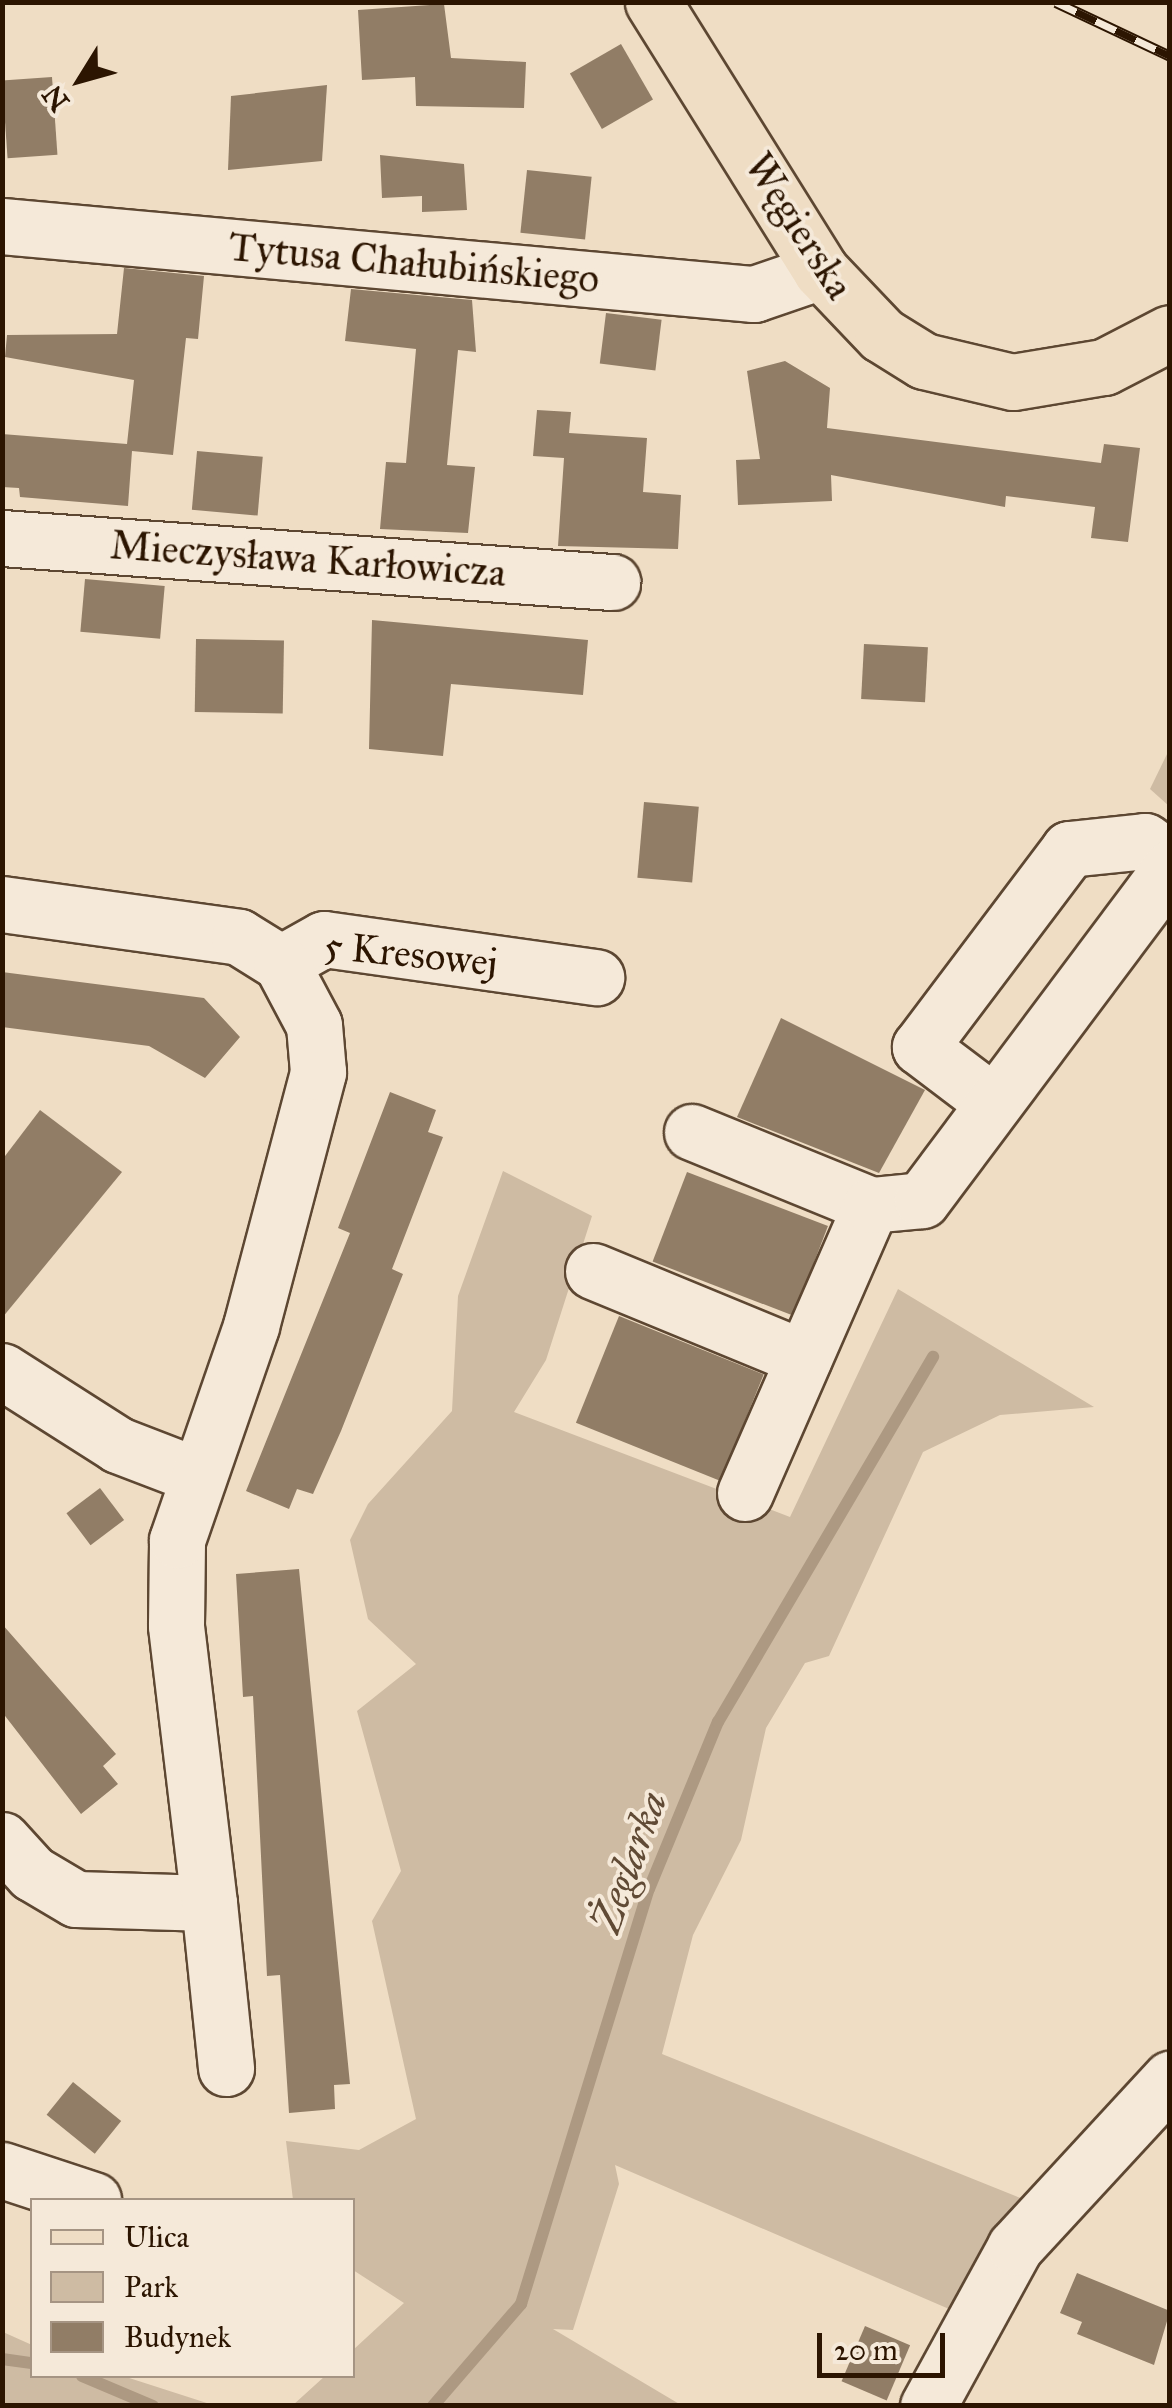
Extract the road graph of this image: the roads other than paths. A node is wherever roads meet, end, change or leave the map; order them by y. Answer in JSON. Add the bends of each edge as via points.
{"nodes":[{"id":1,"x":653,"y":2,"type":"edge"},
{"id":2,"x":2,"y":226,"type":"edge"},
{"id":3,"x":821,"y":271,"type":"junction"},
{"id":4,"x":1170,"y":333,"type":"edge"},
{"id":5,"x":2,"y":538,"type":"edge"},
{"id":6,"x":612,"y":582,"type":"dead end"},
{"id":7,"x":1170,"y":859,"type":"edge"},
{"id":8,"x":1170,"y":869,"type":"edge"},
{"id":9,"x":2,"y":904,"type":"edge"},
{"id":10,"x":281,"y":963,"type":"junction"},
{"id":11,"x":596,"y":976,"type":"dead end"},
{"id":12,"x":994,"y":1103,"type":"junction"},
{"id":13,"x":692,"y":1132,"type":"dead end"},
{"id":14,"x":871,"y":1206,"type":"junction"},
{"id":15,"x":593,"y":1270,"type":"dead end"},
{"id":16,"x":804,"y":1358,"type":"junction"},
{"id":17,"x":2,"y":1371,"type":"edge"},
{"id":18,"x":196,"y":1476,"type":"junction"},
{"id":19,"x":745,"y":1493,"type":"dead end"},
{"id":20,"x":2,"y":1840,"type":"edge"},
{"id":21,"x":209,"y":1902,"type":"junction"},
{"id":22,"x":226,"y":2068,"type":"dead end"},
{"id":23,"x":1170,"y":2078,"type":"edge"},
{"id":24,"x":2,"y":2170,"type":"edge"},
{"id":25,"x":87,"y":2198,"type":"edge"},
{"id":26,"x":928,"y":2406,"type":"edge"}],
"edges":[{"from":1,"to":3,"type":"main road","name":"Węgierska"},
{"from":2,"to":3,"type":"street","name":"Tytusa Chałubińskiego","via":[[754,294]]},
{"from":3,"to":4,"type":"main road","name":"Węgierska","via":[[882,335],[974,379],[1052,382]]},
{"from":5,"to":6,"type":"street","name":"Mieczysława Karłowicza"},
{"from":7,"to":12,"type":"street","via":[[1145,841],[1069,850],[920,1047]]},
{"from":8,"to":12,"type":"street"},
{"from":9,"to":10,"type":"street","name":"5 Kresowej","via":[[239,938]]},
{"from":10,"to":11,"type":"street","name":"5 Kresowej","via":[[324,939]]},
{"from":10,"to":18,"type":"street","via":[[314,1024],[318,1072],[251,1326]]},
{"from":12,"to":14,"type":"street","via":[[922,1200]]},
{"from":13,"to":14,"type":"street"},
{"from":14,"to":16,"type":"street"},
{"from":15,"to":16,"type":"street"},
{"from":16,"to":19,"type":"street"},
{"from":17,"to":18,"type":"street","via":[[118,1445]]},
{"from":18,"to":21,"type":"street","via":[[174,1583]]},
{"from":20,"to":21,"type":"street","via":[[32,1873],[76,1898]]},
{"from":21,"to":22,"type":"street"},
{"from":23,"to":26,"type":"street","via":[[1015,2247]]},
{"from":24,"to":25,"type":"street"}]}
